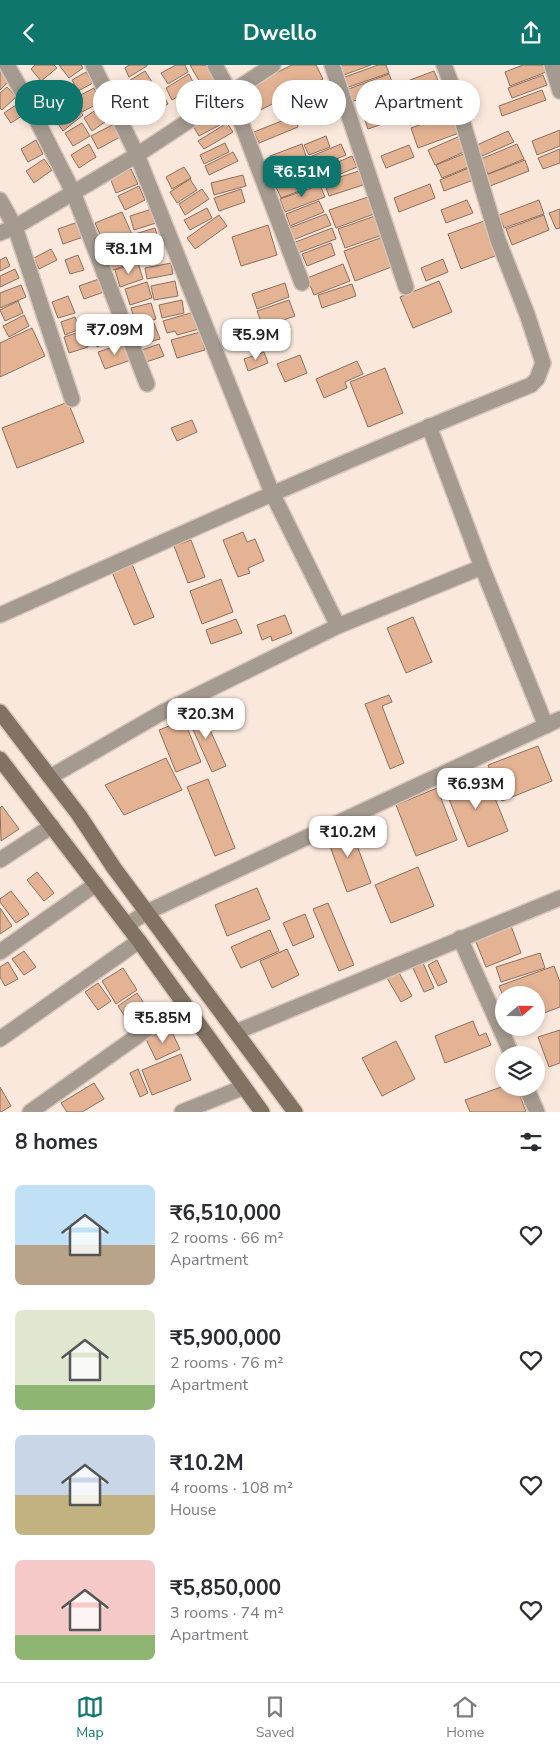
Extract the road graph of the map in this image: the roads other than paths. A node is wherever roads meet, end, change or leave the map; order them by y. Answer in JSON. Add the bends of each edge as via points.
{"nodes":[{"id":1,"x":7,"y":65,"type":"edge"},
{"id":2,"x":92,"y":65,"type":"edge"},
{"id":3,"x":215,"y":65,"type":"edge"},
{"id":4,"x":272,"y":65,"type":"edge"},
{"id":5,"x":332,"y":65,"type":"edge"},
{"id":6,"x":444,"y":65,"type":"edge"},
{"id":7,"x":552,"y":65,"type":"edge"},
{"id":8,"x":223,"y":80,"type":"edge"},
{"id":9,"x":250,"y":80,"type":"edge"},
{"id":10,"x":560,"y":91,"type":"edge"},
{"id":11,"x":182,"y":125,"type":"edge"},
{"id":12,"x":242,"y":125,"type":"edge"},
{"id":13,"x":137,"y":155,"type":"junction"},
{"id":14,"x":73,"y":192,"type":"junction"},
{"id":15,"x":0,"y":199,"type":"edge"},
{"id":16,"x":15,"y":227,"type":"junction"},
{"id":17,"x":0,"y":233,"type":"edge"},
{"id":18,"x":302,"y":283,"type":"dead end"},
{"id":19,"x":406,"y":287,"type":"dead end"},
{"id":20,"x":147,"y":384,"type":"dead end"},
{"id":21,"x":72,"y":399,"type":"dead end"},
{"id":22,"x":429,"y":426,"type":"junction"},
{"id":23,"x":272,"y":493,"type":"junction"},
{"id":24,"x":482,"y":567,"type":"junction"},
{"id":25,"x":0,"y":615,"type":"edge"},
{"id":26,"x":338,"y":626,"type":"junction"},
{"id":27,"x":0,"y":712,"type":"edge"},
{"id":28,"x":553,"y":722,"type":"edge"},
{"id":29,"x":0,"y":760,"type":"edge"},
{"id":30,"x":50,"y":777,"type":"junction"},
{"id":31,"x":52,"y":826,"type":"junction"},
{"id":32,"x":0,"y":860,"type":"edge"},
{"id":33,"x":96,"y":884,"type":"junction"},
{"id":34,"x":560,"y":898,"type":"edge"},
{"id":35,"x":147,"y":912,"type":"junction"},
{"id":36,"x":127,"y":925,"type":"junction"},
{"id":37,"x":460,"y":938,"type":"junction"},
{"id":38,"x":138,"y":941,"type":"junction"},
{"id":39,"x":0,"y":953,"type":"edge"},
{"id":40,"x":184,"y":1003,"type":"junction"},
{"id":41,"x":236,"y":1032,"type":"junction"},
{"id":42,"x":0,"y":1039,"type":"edge"},
{"id":43,"x":508,"y":1046,"type":"edge"},
{"id":44,"x":244,"y":1087,"type":"junction"},
{"id":45,"x":530,"y":1096,"type":"edge"},
{"id":46,"x":30,"y":1112,"type":"edge"},
{"id":47,"x":182,"y":1112,"type":"edge"},
{"id":48,"x":262,"y":1112,"type":"edge"},
{"id":49,"x":295,"y":1112,"type":"edge"},
{"id":50,"x":537,"y":1112,"type":"edge"}],
"edges":[{"from":1,"to":14,"type":"street"},
{"from":2,"to":13,"type":"street"},
{"from":3,"to":8,"type":"street"},
{"from":4,"to":9,"type":"street"},
{"from":5,"to":19,"type":"street"},
{"from":6,"to":22,"type":"street","via":[[498,240],[543,363],[531,385]]},
{"from":7,"to":10,"type":"street"},
{"from":11,"to":13,"type":"street"},
{"from":12,"to":18,"type":"street"},
{"from":13,"to":14,"type":"street"},
{"from":13,"to":23,"type":"street"},
{"from":14,"to":16,"type":"street"},
{"from":14,"to":20,"type":"street"},
{"from":15,"to":16,"type":"street"},
{"from":16,"to":17,"type":"street"},
{"from":16,"to":21,"type":"street"},
{"from":22,"to":23,"type":"street"},
{"from":22,"to":24,"type":"street"},
{"from":23,"to":25,"type":"street"},
{"from":23,"to":26,"type":"street"},
{"from":24,"to":26,"type":"street"},
{"from":24,"to":28,"type":"street"},
{"from":26,"to":30,"type":"street","via":[[163,712]]},
{"from":27,"to":30,"type":"street"},
{"from":28,"to":35,"type":"street"},
{"from":29,"to":31,"type":"street"},
{"from":30,"to":35,"type":"street"},
{"from":31,"to":32,"type":"street"},
{"from":31,"to":33,"type":"street"},
{"from":33,"to":36,"type":"street"},
{"from":33,"to":39,"type":"street"},
{"from":34,"to":37,"type":"street"},
{"from":35,"to":36,"type":"street"},
{"from":35,"to":41,"type":"street"},
{"from":36,"to":38,"type":"street"},
{"from":37,"to":41,"type":"street"},
{"from":37,"to":43,"type":"street"},
{"from":38,"to":40,"type":"street"},
{"from":38,"to":42,"type":"street"},
{"from":40,"to":44,"type":"street"},
{"from":40,"to":46,"type":"street"},
{"from":41,"to":49,"type":"street"},
{"from":44,"to":47,"type":"street"},
{"from":44,"to":48,"type":"street"},
{"from":45,"to":50,"type":"street"}]}
